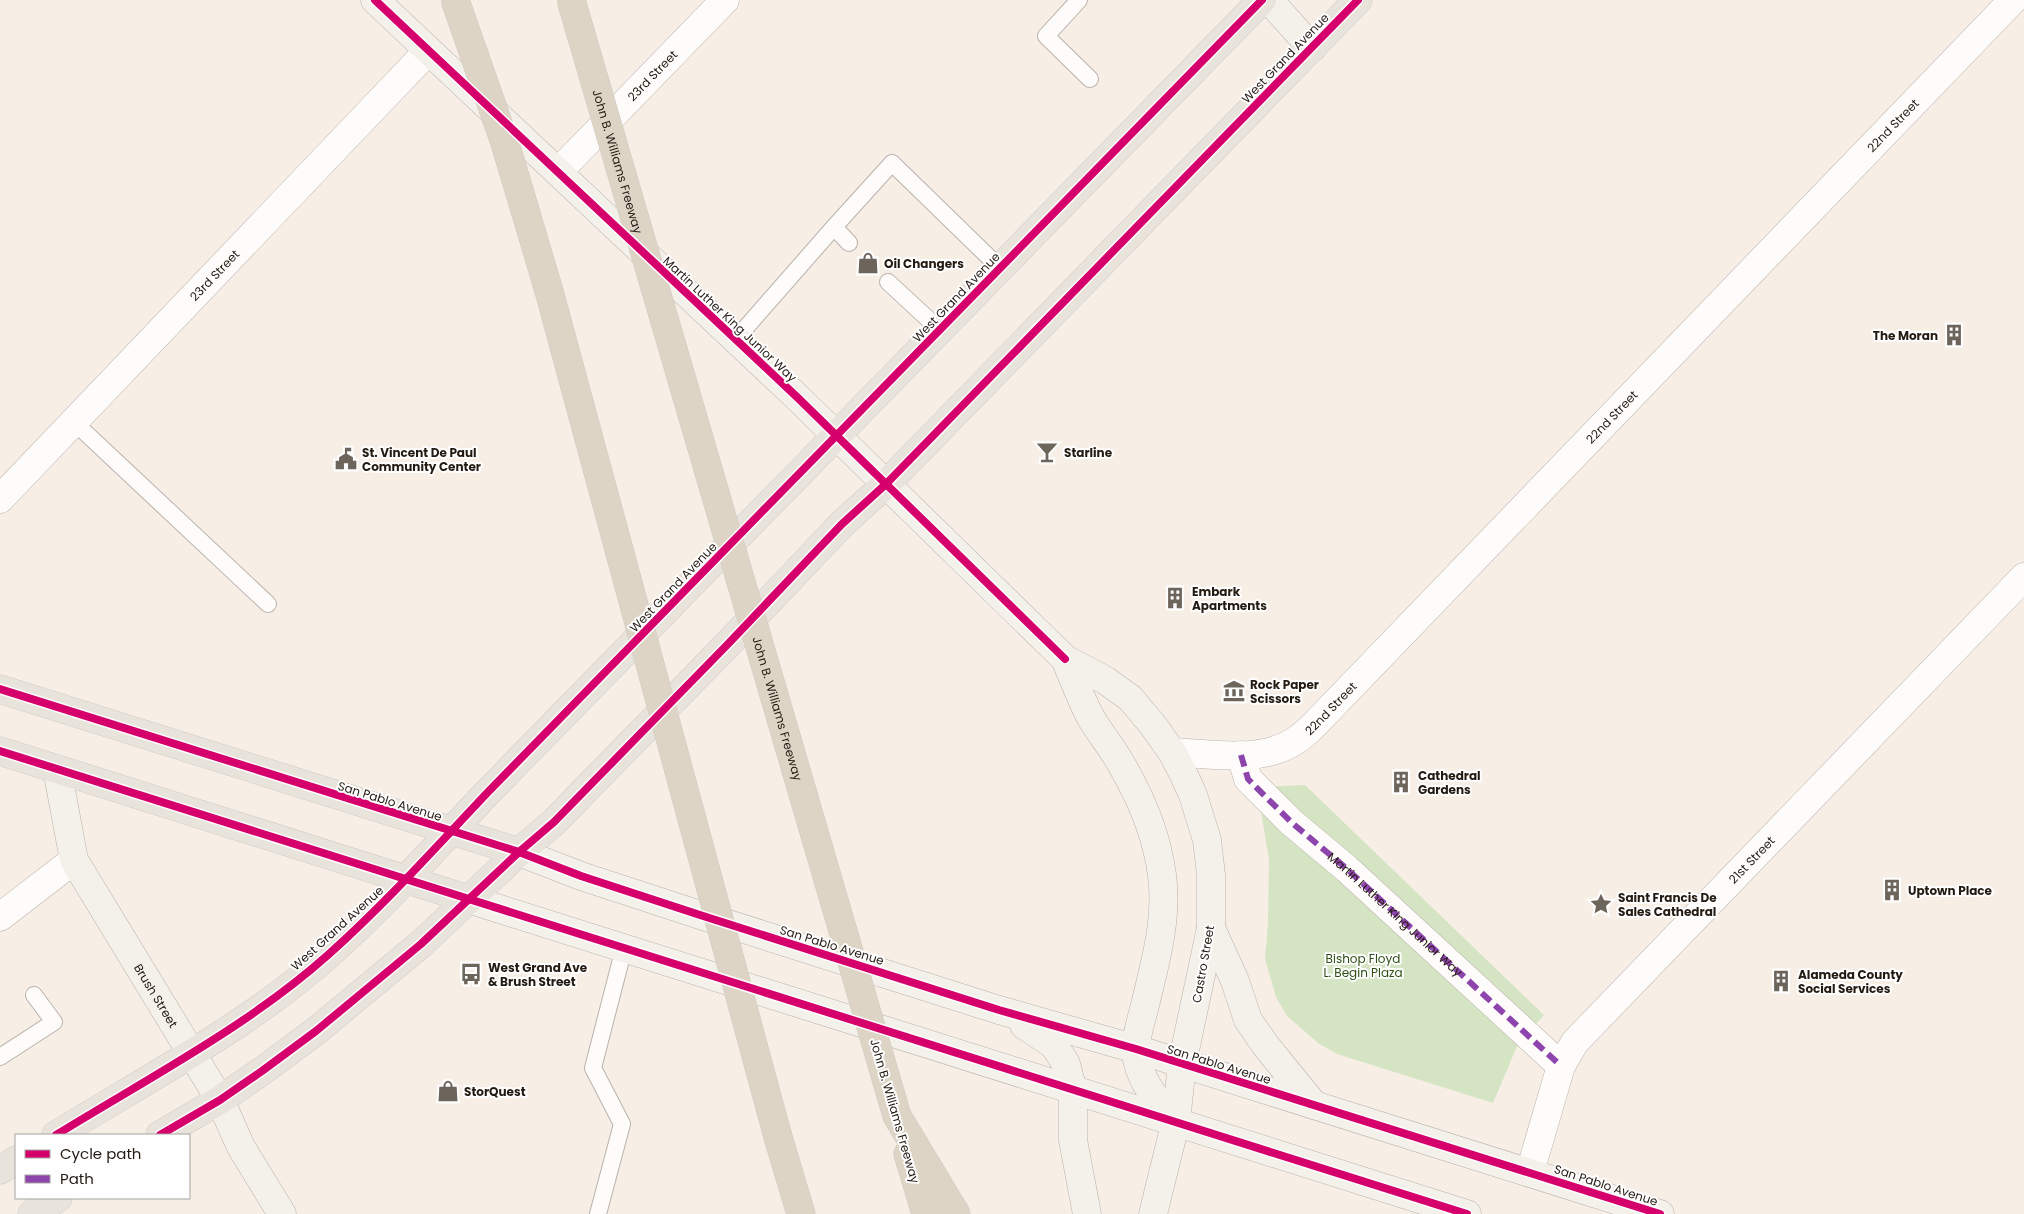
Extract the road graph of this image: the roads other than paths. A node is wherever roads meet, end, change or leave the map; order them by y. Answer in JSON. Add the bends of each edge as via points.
{"nodes":[{"id":1,"x":375,"y":0,"type":"edge"},
{"id":2,"x":455,"y":0,"type":"edge"},
{"id":3,"x":571,"y":0,"type":"edge"},
{"id":4,"x":725,"y":0,"type":"edge"},
{"id":5,"x":1079,"y":0,"type":"edge"},
{"id":6,"x":1262,"y":0,"type":"edge"},
{"id":7,"x":1269,"y":0,"type":"edge"},
{"id":8,"x":1358,"y":0,"type":"edge"},
{"id":9,"x":2013,"y":0,"type":"edge"},
{"id":10,"x":1312,"y":48,"type":"junction"},
{"id":11,"x":428,"y":50,"type":"junction"},
{"id":12,"x":1090,"y":79,"type":"dead end"},
{"id":13,"x":558,"y":172,"type":"junction"},
{"id":14,"x":834,"y":227,"type":"junction"},
{"id":15,"x":849,"y":243,"type":"dead end"},
{"id":16,"x":1000,"y":268,"type":"junction"},
{"id":17,"x":888,"y":282,"type":"dead end"},
{"id":18,"x":940,"y":330,"type":"junction"},
{"id":19,"x":735,"y":340,"type":"junction"},
{"id":20,"x":74,"y":422,"type":"junction"},
{"id":21,"x":837,"y":436,"type":"junction"},
{"id":22,"x":886,"y":484,"type":"junction"},
{"id":23,"x":0,"y":499,"type":"edge"},
{"id":24,"x":2024,"y":577,"type":"edge"},
{"id":25,"x":268,"y":604,"type":"dead end"},
{"id":26,"x":1065,"y":659,"type":"junction"},
{"id":27,"x":0,"y":689,"type":"edge"},
{"id":28,"x":0,"y":751,"type":"edge"},
{"id":29,"x":1172,"y":752,"type":"junction"},
{"id":30,"x":1241,"y":755,"type":"junction"},
{"id":31,"x":57,"y":769,"type":"junction"},
{"id":32,"x":451,"y":831,"type":"junction"},
{"id":33,"x":519,"y":852,"type":"junction"},
{"id":34,"x":74,"y":860,"type":"junction"},
{"id":35,"x":406,"y":880,"type":"junction"},
{"id":36,"x":468,"y":899,"type":"junction"},
{"id":37,"x":0,"y":918,"type":"edge"},
{"id":38,"x":1211,"y":928,"type":"junction"},
{"id":39,"x":624,"y":948,"type":"junction"},
{"id":40,"x":34,"y":995,"type":"dead end"},
{"id":41,"x":1000,"y":1010,"type":"junction"},
{"id":42,"x":1136,"y":1049,"type":"junction"},
{"id":43,"x":191,"y":1053,"type":"junction"},
{"id":44,"x":0,"y":1057,"type":"edge"},
{"id":45,"x":1182,"y":1064,"type":"junction"},
{"id":46,"x":1560,"y":1066,"type":"junction"},
{"id":47,"x":1073,"y":1091,"type":"junction"},
{"id":48,"x":220,"y":1100,"type":"junction"},
{"id":49,"x":1314,"y":1105,"type":"junction"},
{"id":50,"x":896,"y":1116,"type":"junction"},
{"id":51,"x":1176,"y":1121,"type":"junction"},
{"id":52,"x":58,"y":1134,"type":"edge"},
{"id":53,"x":162,"y":1134,"type":"edge"},
{"id":54,"x":15,"y":1161,"type":"edge"},
{"id":55,"x":0,"y":1170,"type":"edge"},
{"id":56,"x":1530,"y":1172,"type":"junction"},
{"id":57,"x":56,"y":1199,"type":"edge"},
{"id":58,"x":32,"y":1214,"type":"edge"},
{"id":59,"x":282,"y":1214,"type":"edge"},
{"id":60,"x":598,"y":1214,"type":"edge"},
{"id":61,"x":801,"y":1214,"type":"edge"},
{"id":62,"x":926,"y":1214,"type":"edge"},
{"id":63,"x":956,"y":1214,"type":"edge"},
{"id":64,"x":1087,"y":1214,"type":"edge"},
{"id":65,"x":1154,"y":1214,"type":"edge"},
{"id":66,"x":1467,"y":1214,"type":"edge"},
{"id":67,"x":1660,"y":1214,"type":"edge"}],
"edges":[{"from":1,"to":11,"type":"main road","name":"Martin Luther King Junior Way"},
{"from":2,"to":61,"type":"highway","bridge":true,"via":[[505,143],[546,281]]},
{"from":3,"to":50,"type":"highway","name":"John B. Williams Freeway","bridge":true},
{"from":4,"to":13,"type":"street","name":"23rd Street"},
{"from":5,"to":12,"type":"lane","via":[[1046,36]]},
{"from":6,"to":16,"type":"main road","name":"West Grand Avenue"},
{"from":7,"to":10,"type":"main road"},
{"from":8,"to":10,"type":"main road","name":"West Grand Avenue"},
{"from":9,"to":30,"type":"street","name":"22nd Street","via":[[1315,724],[1297,740],[1273,751]]},
{"from":10,"to":22,"type":"main road","name":"West Grand Avenue"},
{"from":11,"to":13,"type":"main road","name":"Martin Luther King Junior Way"},
{"from":11,"to":20,"type":"street","name":"23rd Street"},
{"from":13,"to":19,"type":"main road","name":"Martin Luther King Junior Way"},
{"from":14,"to":15,"type":"lane"},
{"from":14,"to":16,"type":"lane","via":[[892,162]]},
{"from":14,"to":19,"type":"lane"},
{"from":16,"to":18,"type":"main road","name":"West Grand Avenue"},
{"from":17,"to":18,"type":"lane"},
{"from":18,"to":21,"type":"main road","name":"West Grand Avenue"},
{"from":19,"to":21,"type":"main road","name":"Martin Luther King Junior Way"},
{"from":20,"to":23,"type":"street","name":"23rd Street"},
{"from":20,"to":25,"type":"lane"},
{"from":21,"to":22,"type":"main road","name":"Martin Luther King Junior Way"},
{"from":21,"to":32,"type":"main road","name":"West Grand Avenue"},
{"from":22,"to":26,"type":"main road","name":"Martin Luther King Junior Way"},
{"from":22,"to":33,"type":"main road","name":"West Grand Avenue","via":[[842,524],[554,822]]},
{"from":24,"to":46,"type":"street","name":"21st Street","via":[[1575,1042]]},
{"from":26,"to":29,"type":"main road","name":"Martin Luther King Junior Way","via":[[1105,680],[1130,698]]},
{"from":26,"to":42,"type":"main road","name":"Martin Luther King Junior Way","via":[[1091,717],[1124,768],[1149,819],[1158,848],[1164,910]]},
{"from":27,"to":32,"type":"main road","name":"San Pablo Avenue"},
{"from":28,"to":31,"type":"main road"},
{"from":29,"to":30,"type":"street","name":"22nd Street"},
{"from":29,"to":38,"type":"main road","name":"Castro Street","via":[[1194,795],[1207,840]]},
{"from":30,"to":46,"type":"street","name":"Martin Luther King Junior Way","via":[[1248,778],[1291,822]]},
{"from":31,"to":34,"type":"main road","name":"Brush Street"},
{"from":31,"to":35,"type":"main road"},
{"from":32,"to":33,"type":"main road","name":"San Pablo Avenue"},
{"from":32,"to":35,"type":"main road","name":"West Grand Avenue"},
{"from":33,"to":36,"type":"main road","name":"West Grand Avenue"},
{"from":33,"to":41,"type":"main road","name":"San Pablo Avenue","via":[[581,876]]},
{"from":34,"to":37,"type":"street"},
{"from":34,"to":43,"type":"main road","name":"Brush Street"},
{"from":35,"to":36,"type":"main road"},
{"from":35,"to":43,"type":"main road","name":"West Grand Avenue","via":[[329,954],[288,987]]},
{"from":36,"to":39,"type":"main road"},
{"from":36,"to":48,"type":"main road","name":"West Grand Avenue","via":[[421,944],[316,1031]]},
{"from":38,"to":45,"type":"main road","name":"Castro Street"},
{"from":38,"to":49,"type":"main road","via":[[1248,1020]]},
{"from":39,"to":47,"type":"main road"},
{"from":39,"to":60,"type":"lane","via":[[593,1068],[622,1124]]},
{"from":40,"to":44,"type":"lane","via":[[54,1022]]},
{"from":41,"to":42,"type":"main road","name":"San Pablo Avenue"},
{"from":41,"to":47,"type":"main road","via":[[1054,1045],[1066,1064]]},
{"from":42,"to":45,"type":"main road","name":"San Pablo Avenue"},
{"from":42,"to":51,"type":"main road","via":[[1148,1086],[1159,1104]]},
{"from":43,"to":48,"type":"main road","name":"Brush Street"},
{"from":43,"to":52,"type":"main road","name":"West Grand Avenue"},
{"from":45,"to":49,"type":"main road","name":"San Pablo Avenue"},
{"from":45,"to":51,"type":"main road","name":"Castro Street"},
{"from":46,"to":56,"type":"street","name":"21st Street"},
{"from":47,"to":51,"type":"main road"},
{"from":47,"to":64,"type":"main road","via":[[1073,1140]]},
{"from":48,"to":53,"type":"main road","name":"West Grand Avenue"},
{"from":48,"to":59,"type":"main road","name":"Brush Street","via":[[241,1147]]},
{"from":49,"to":56,"type":"main road","name":"San Pablo Avenue"},
{"from":50,"to":62,"type":"highway","name":"John B. Williams Freeway"},
{"from":50,"to":63,"type":"highway"},
{"from":51,"to":65,"type":"main road","name":"Castro Street"},
{"from":51,"to":66,"type":"main road"},
{"from":54,"to":55,"type":"main road"},
{"from":56,"to":67,"type":"main road","name":"San Pablo Avenue"},
{"from":57,"to":58,"type":"main road"}]}
